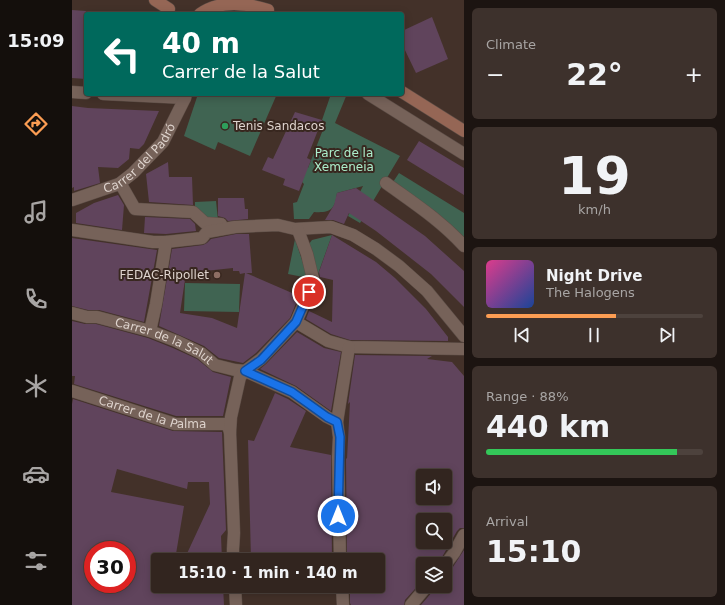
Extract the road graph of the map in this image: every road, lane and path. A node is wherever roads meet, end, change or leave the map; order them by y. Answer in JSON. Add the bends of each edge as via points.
{"nodes":[{"id":1,"x":155,"y":0,"type":"edge"},
{"id":2,"x":206,"y":0,"type":"edge"},
{"id":3,"x":257,"y":0,"type":"edge"},
{"id":4,"x":170,"y":8,"type":"edge"},
{"id":5,"x":243,"y":9,"type":"edge"},
{"id":6,"x":202,"y":12,"type":"edge"},
{"id":7,"x":203,"y":12,"type":"edge"},
{"id":8,"x":272,"y":12,"type":"edge"},
{"id":9,"x":72,"y":92,"type":"edge"},
{"id":10,"x":84,"y":93,"type":"edge"},
{"id":11,"x":404,"y":93,"type":"edge"},
{"id":12,"x":185,"y":96,"type":"edge"},
{"id":13,"x":371,"y":96,"type":"edge"},
{"id":14,"x":464,"y":131,"type":"edge"},
{"id":15,"x":464,"y":154,"type":"edge"},
{"id":16,"x":386,"y":183,"type":"dead end"},
{"id":17,"x":119,"y":184,"type":"junction"},
{"id":18,"x":72,"y":200,"type":"edge"},
{"id":19,"x":235,"y":227,"type":"junction"},
{"id":20,"x":72,"y":230,"type":"edge"},
{"id":21,"x":298,"y":230,"type":"junction"},
{"id":22,"x":166,"y":242,"type":"junction"},
{"id":23,"x":464,"y":246,"type":"edge"},
{"id":24,"x":313,"y":279,"type":"dead end"},
{"id":25,"x":309,"y":292,"type":"dead end"},
{"id":26,"x":72,"y":313,"type":"edge"},
{"id":27,"x":296,"y":322,"type":"junction"},
{"id":28,"x":150,"y":331,"type":"junction"},
{"id":29,"x":464,"y":336,"type":"edge"},
{"id":30,"x":349,"y":347,"type":"junction"},
{"id":31,"x":464,"y":349,"type":"edge"},
{"id":32,"x":245,"y":371,"type":"junction"},
{"id":33,"x":72,"y":391,"type":"edge"},
{"id":34,"x":337,"y":422,"type":"junction"},
{"id":35,"x":230,"y":432,"type":"junction"},
{"id":36,"x":464,"y":535,"type":"edge"},
{"id":37,"x":233,"y":553,"type":"edge"},
{"id":38,"x":339,"y":553,"type":"edge"},
{"id":39,"x":452,"y":557,"type":"edge"},
{"id":40,"x":235,"y":593,"type":"edge"},
{"id":41,"x":343,"y":593,"type":"edge"},
{"id":42,"x":421,"y":593,"type":"edge"},
{"id":43,"x":344,"y":603,"type":"edge"},
{"id":44,"x":236,"y":605,"type":"edge"},
{"id":45,"x":411,"y":605,"type":"edge"}],
"edges":[{"from":1,"to":4,"type":"main road"},
{"from":2,"to":6,"type":"main road"},
{"from":3,"to":8,"type":"main road"},
{"from":5,"to":7,"type":"main road","via":[[232,3]]},
{"from":5,"to":8,"type":"main road"},
{"from":9,"to":10,"type":"street"},
{"from":11,"to":14,"type":"main road"},
{"from":12,"to":17,"type":"street","name":"Carrer del Padró","via":[[163,142]]},
{"from":13,"to":15,"type":"street"},
{"from":16,"to":23,"type":"street","via":[[432,216]]},
{"from":17,"to":18,"type":"street","name":"Carrer del Padró"},
{"from":17,"to":19,"type":"street","via":[[135,209],[193,212],[205,224],[234,224]]},
{"from":19,"to":21,"type":"street","via":[[278,225]]},
{"from":19,"to":22,"type":"street","via":[[207,232],[202,238]]},
{"from":20,"to":22,"type":"street"},
{"from":21,"to":24,"type":"street"},
{"from":21,"to":29,"type":"street","via":[[331,227],[353,235],[376,249],[433,297]]},
{"from":22,"to":28,"type":"street"},
{"from":25,"to":27,"type":"street"},
{"from":26,"to":28,"type":"street","name":"Carrer de la Salut"},
{"from":27,"to":30,"type":"street","via":[[328,341]]},
{"from":27,"to":32,"type":"street","via":[[261,360]]},
{"from":28,"to":32,"type":"street","name":"Carrer de la Salut","via":[[201,353],[215,364]]},
{"from":30,"to":31,"type":"street"},
{"from":30,"to":34,"type":"street"},
{"from":32,"to":34,"type":"street","name":"Carrer de la Salut","via":[[292,392]]},
{"from":32,"to":35,"type":"street","via":[[238,384]]},
{"from":33,"to":35,"type":"street","name":"Carrer de la Palma","via":[[175,424],[227,424]]},
{"from":34,"to":38,"type":"street","via":[[340,437]]},
{"from":35,"to":37,"type":"street"},
{"from":36,"to":39,"type":"street"},
{"from":40,"to":44,"type":"street"},
{"from":41,"to":43,"type":"street"},
{"from":42,"to":45,"type":"street"}]}
